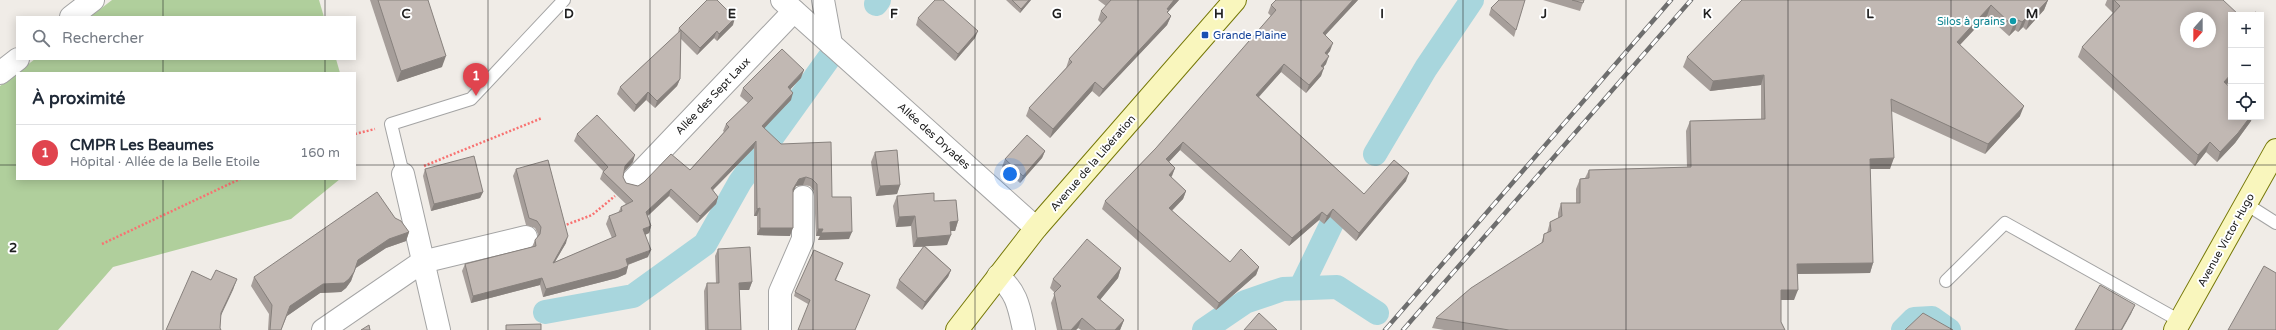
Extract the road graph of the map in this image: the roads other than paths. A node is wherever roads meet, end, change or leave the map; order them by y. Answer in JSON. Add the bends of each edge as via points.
{"nodes":[{"id":1,"x":93,"y":0,"type":"edge"},
{"id":2,"x":564,"y":0,"type":"edge"},
{"id":3,"x":823,"y":0,"type":"edge"},
{"id":4,"x":1236,"y":0,"type":"edge"},
{"id":5,"x":788,"y":6,"type":"edge"},
{"id":6,"x":72,"y":16,"type":"edge"},
{"id":7,"x":831,"y":44,"type":"junction"},
{"id":8,"x":17,"y":60,"type":"edge"},
{"id":9,"x":0,"y":73,"type":"edge"},
{"id":10,"x":2276,"y":150,"type":"edge"},
{"id":11,"x":403,"y":174,"type":"joint"},
{"id":12,"x":632,"y":181,"type":"road end"},
{"id":13,"x":802,"y":197,"type":"dead end"},
{"id":14,"x":2246,"y":204,"type":"junction"},
{"id":15,"x":2276,"y":223,"type":"edge"},
{"id":16,"x":1036,"y":228,"type":"junction"},
{"id":17,"x":526,"y":237,"type":"dead end"},
{"id":18,"x":422,"y":262,"type":"junction"},
{"id":19,"x":998,"y":276,"type":"junction"},
{"id":20,"x":1946,"y":282,"type":"dead end"},
{"id":21,"x":2178,"y":325,"type":"edge"},
{"id":22,"x":323,"y":330,"type":"edge"},
{"id":23,"x":439,"y":330,"type":"edge"},
{"id":24,"x":780,"y":330,"type":"edge"},
{"id":25,"x":957,"y":330,"type":"edge"},
{"id":26,"x":1024,"y":330,"type":"edge"}],
"edges":[{"from":1,"to":6,"type":"street"},
{"from":2,"to":11,"type":"lane","via":[[471,99],[391,124]]},
{"from":3,"to":7,"type":"street"},
{"from":4,"to":16,"type":"main road","name":"Avenue de la Libération"},
{"from":5,"to":7,"type":"street","name":"Allée des Dryades"},
{"from":5,"to":12,"type":"street","name":"Allée des Sept Laux"},
{"from":7,"to":16,"type":"street","name":"Allée des Dryades"},
{"from":8,"to":9,"type":"street"},
{"from":10,"to":14,"type":"main road","name":"Avenue Victor Hugo"},
{"from":11,"to":18,"type":"street"},
{"from":13,"to":24,"type":"street","via":[[803,239],[780,292]]},
{"from":14,"to":15,"type":"lane"},
{"from":14,"to":21,"type":"main road","name":"Avenue Victor Hugo"},
{"from":16,"to":19,"type":"main road","name":"Avenue de la Libération"},
{"from":17,"to":18,"type":"street"},
{"from":18,"to":22,"type":"street"},
{"from":18,"to":23,"type":"street"},
{"from":19,"to":25,"type":"main road","name":"Avenue de la Libération"},
{"from":19,"to":26,"type":"street","via":[[1010,286],[1018,302]]},
{"from":20,"to":21,"type":"lane","via":[[2005,223]]}]}
